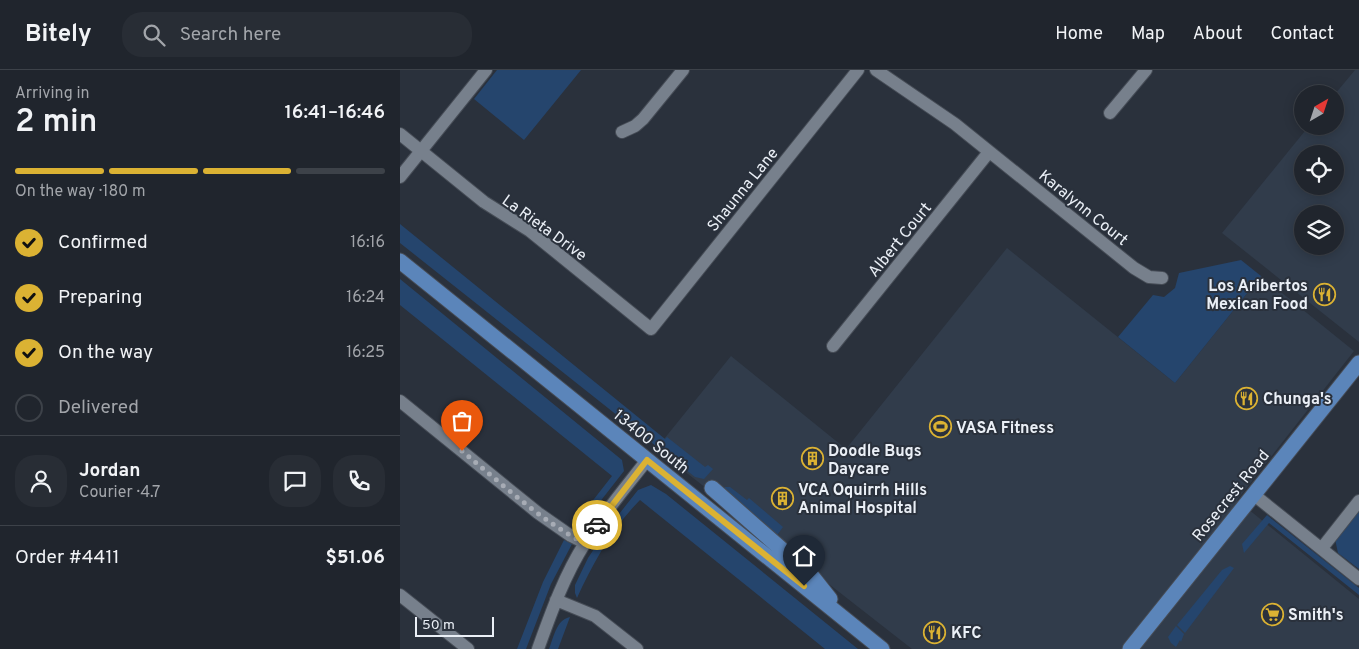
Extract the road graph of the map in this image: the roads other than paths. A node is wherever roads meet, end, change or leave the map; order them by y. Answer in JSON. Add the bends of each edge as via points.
{"nodes":[{"id":1,"x":486,"y":70,"type":"edge"},
{"id":2,"x":683,"y":70,"type":"edge"},
{"id":3,"x":858,"y":70,"type":"edge"},
{"id":4,"x":876,"y":70,"type":"edge"},
{"id":5,"x":1146,"y":70,"type":"edge"},
{"id":6,"x":1110,"y":113,"type":"dead end"},
{"id":7,"x":622,"y":132,"type":"dead end"},
{"id":8,"x":400,"y":134,"type":"edge"},
{"id":9,"x":420,"y":151,"type":"junction"},
{"id":10,"x":989,"y":152,"type":"junction"},
{"id":11,"x":400,"y":177,"type":"edge"},
{"id":12,"x":400,"y":260,"type":"edge"},
{"id":13,"x":1162,"y":278,"type":"dead end"},
{"id":14,"x":650,"y":329,"type":"joint"},
{"id":15,"x":833,"y":346,"type":"dead end"},
{"id":16,"x":1359,"y":363,"type":"edge"},
{"id":17,"x":400,"y":401,"type":"edge"},
{"id":18,"x":647,"y":460,"type":"junction"},
{"id":19,"x":712,"y":488,"type":"dead end"},
{"id":20,"x":1252,"y":494,"type":"junction"},
{"id":21,"x":1359,"y":501,"type":"edge"},
{"id":22,"x":584,"y":543,"type":"junction"},
{"id":23,"x":1322,"y":548,"type":"junction"},
{"id":24,"x":1359,"y":579,"type":"edge"},
{"id":25,"x":400,"y":595,"type":"edge"},
{"id":26,"x":556,"y":600,"type":"junction"},
{"id":27,"x":848,"y":622,"type":"junction"},
{"id":28,"x":468,"y":649,"type":"edge"},
{"id":29,"x":538,"y":649,"type":"edge"},
{"id":30,"x":637,"y":649,"type":"edge"},
{"id":31,"x":882,"y":649,"type":"edge"},
{"id":32,"x":1130,"y":649,"type":"edge"}],
"edges":[{"from":1,"to":9,"type":"street"},
{"from":2,"to":7,"type":"street","via":[[643,119]]},
{"from":3,"to":14,"type":"street","name":"Shaunna Lane"},
{"from":4,"to":10,"type":"street","name":"Karalynn Court","via":[[941,114]]},
{"from":5,"to":6,"type":"street"},
{"from":8,"to":9,"type":"street","name":"La Rieta Drive"},
{"from":9,"to":11,"type":"street"},
{"from":9,"to":14,"type":"street","name":"La Rieta Drive","via":[[484,202],[530,231]]},
{"from":10,"to":13,"type":"street","name":"Karalynn Court","via":[[1134,268],[1149,277]]},
{"from":10,"to":15,"type":"street","name":"Albert Court"},
{"from":12,"to":18,"type":"main road","name":"13400 South"},
{"from":16,"to":20,"type":"main road","name":"Rosecrest Road"},
{"from":17,"to":22,"type":"street","via":[[538,513]]},
{"from":18,"to":22,"type":"street"},
{"from":18,"to":27,"type":"main road","name":"13400 South"},
{"from":19,"to":27,"type":"main road","via":[[811,575]]},
{"from":20,"to":23,"type":"street"},
{"from":20,"to":32,"type":"main road","name":"Rosecrest Road"},
{"from":21,"to":23,"type":"street"},
{"from":22,"to":26,"type":"street"},
{"from":23,"to":24,"type":"street"},
{"from":25,"to":28,"type":"street"},
{"from":26,"to":29,"type":"street"},
{"from":26,"to":30,"type":"street","via":[[595,616]]},
{"from":27,"to":31,"type":"main road","name":"13400 South"}]}
